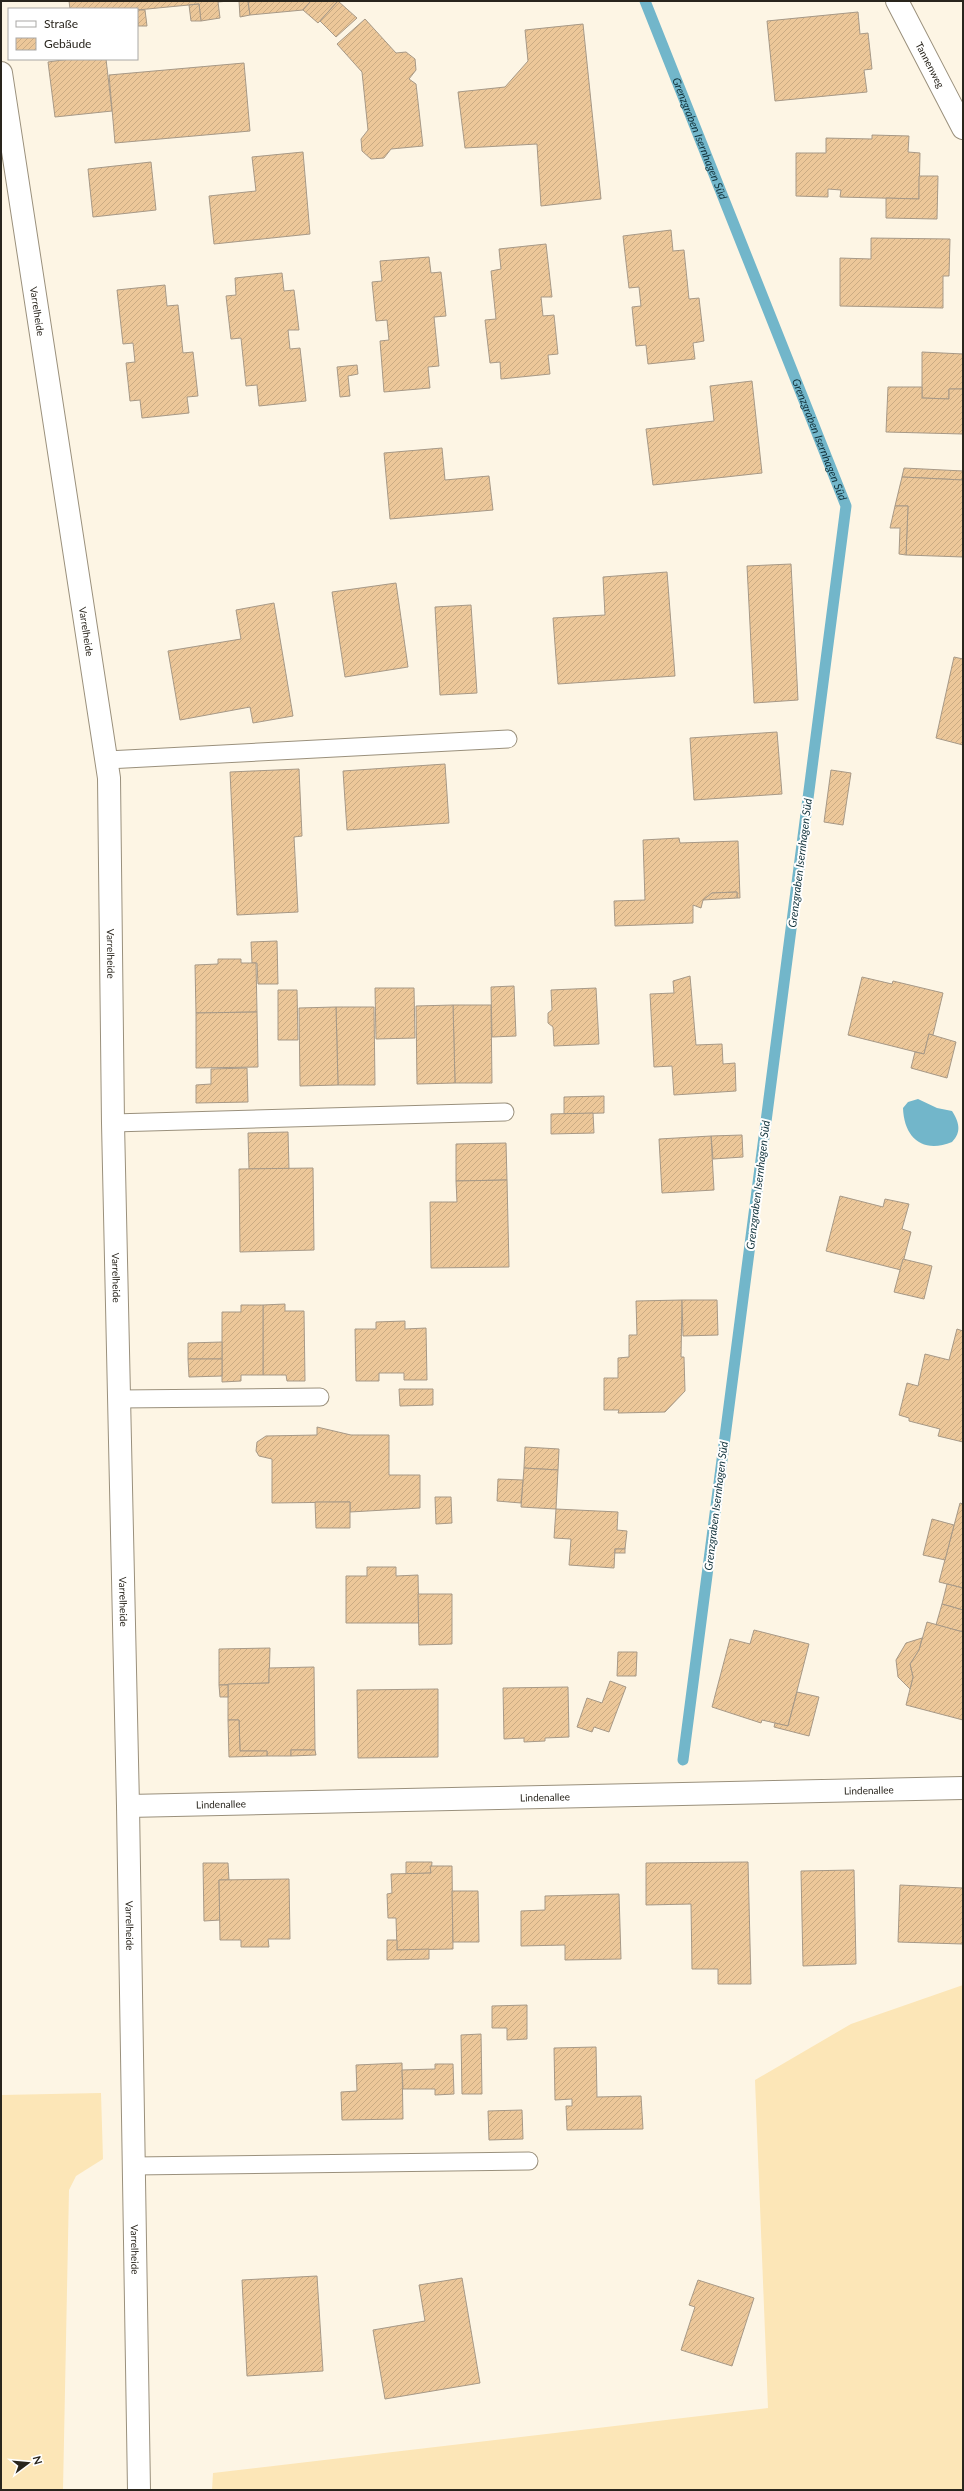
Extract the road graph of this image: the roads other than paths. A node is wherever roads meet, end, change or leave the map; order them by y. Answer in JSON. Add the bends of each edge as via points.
{"nodes":[{"id":1,"x":897,"y":1,"type":"edge"},
{"id":2,"x":1,"y":73,"type":"edge"},
{"id":3,"x":963,"y":128,"type":"edge"},
{"id":4,"x":508,"y":739,"type":"dead end"},
{"id":5,"x":107,"y":760,"type":"junction"},
{"id":6,"x":505,"y":1112,"type":"dead end"},
{"id":7,"x":113,"y":1123,"type":"junction"},
{"id":8,"x":320,"y":1397,"type":"dead end"},
{"id":9,"x":119,"y":1399,"type":"junction"},
{"id":10,"x":963,"y":1788,"type":"edge"},
{"id":11,"x":128,"y":1806,"type":"junction"},
{"id":12,"x":529,"y":2161,"type":"dead end"},
{"id":13,"x":133,"y":2166,"type":"junction"},
{"id":14,"x":138,"y":2490,"type":"edge"}],
"edges":[{"from":1,"to":3,"type":"street","name":"Tannenweg"},
{"from":2,"to":5,"type":"street","name":"Varrelheide"},
{"from":4,"to":5,"type":"lane"},
{"from":5,"to":7,"type":"street","name":"Varrelheide"},
{"from":6,"to":7,"type":"lane"},
{"from":7,"to":9,"type":"street","name":"Varrelheide"},
{"from":8,"to":9,"type":"lane"},
{"from":9,"to":11,"type":"street","name":"Varrelheide"},
{"from":10,"to":11,"type":"street","name":"Lindenallee"},
{"from":11,"to":13,"type":"street","name":"Varrelheide"},
{"from":12,"to":13,"type":"lane"},
{"from":13,"to":14,"type":"street","name":"Varrelheide"}]}
